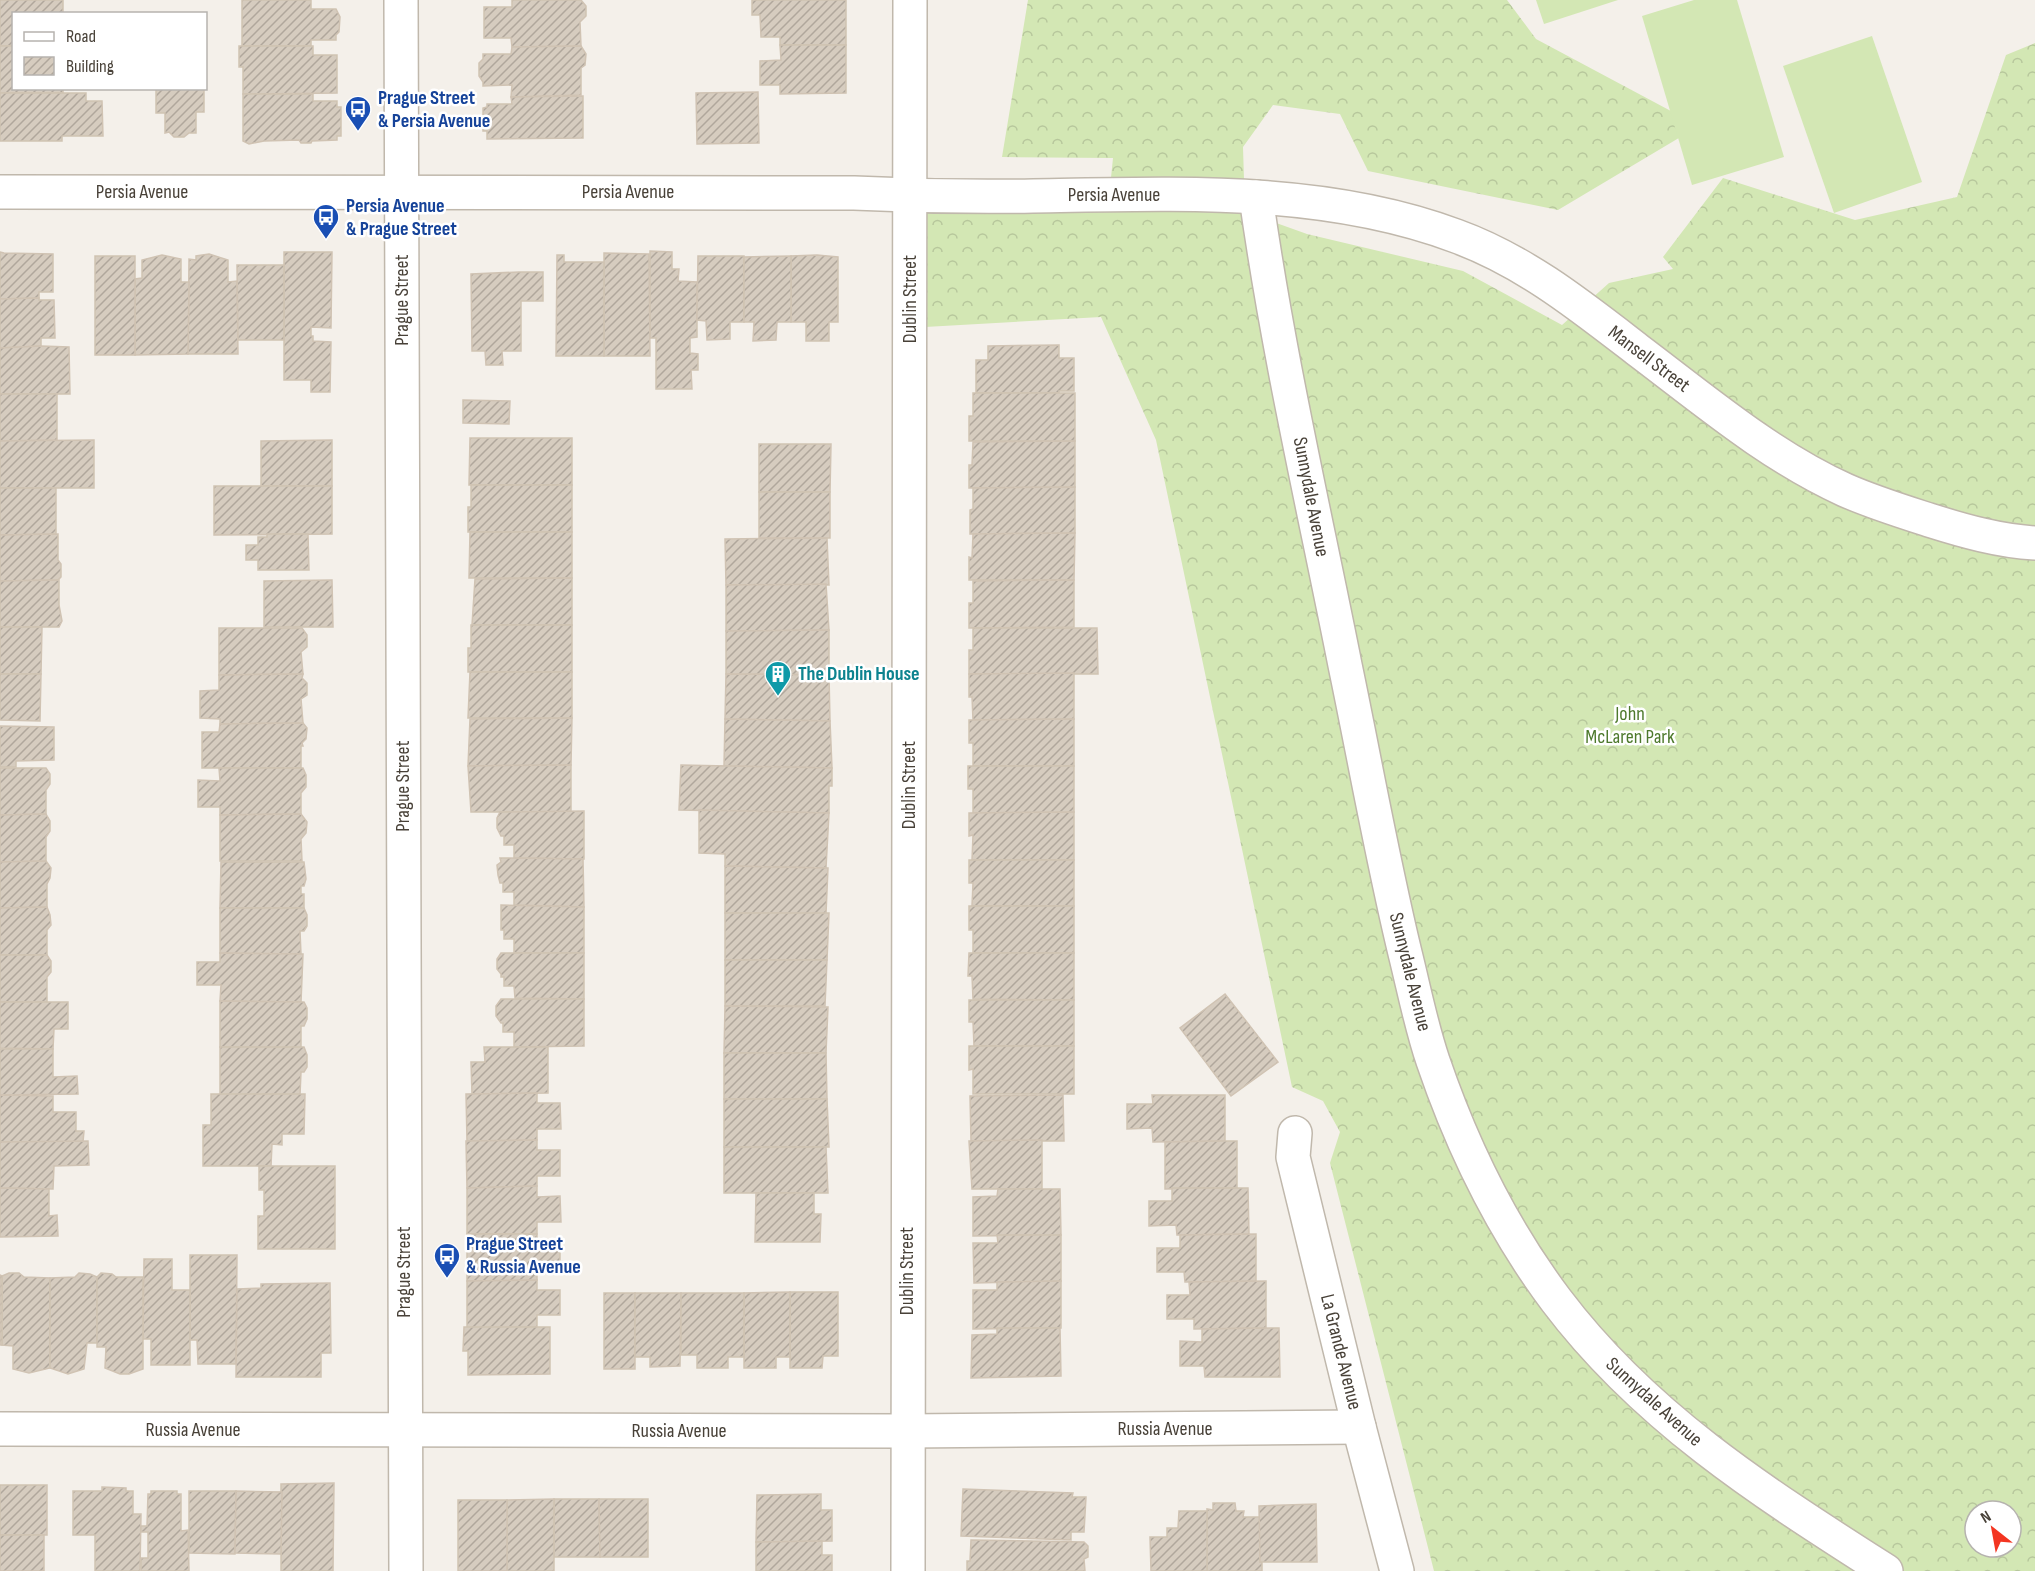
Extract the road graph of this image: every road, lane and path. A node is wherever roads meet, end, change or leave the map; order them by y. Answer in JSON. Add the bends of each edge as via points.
{"nodes":[{"id":1,"x":401,"y":0,"type":"edge"},
{"id":2,"x":910,"y":0,"type":"edge"},
{"id":3,"x":0,"y":192,"type":"edge"},
{"id":4,"x":402,"y":192,"type":"junction"},
{"id":5,"x":909,"y":196,"type":"junction"},
{"id":6,"x":1256,"y":197,"type":"junction"},
{"id":7,"x":2035,"y":543,"type":"edge"},
{"id":8,"x":1295,"y":1132,"type":"dead end"},
{"id":9,"x":1359,"y":1427,"type":"junction"},
{"id":10,"x":0,"y":1429,"type":"edge"},
{"id":11,"x":404,"y":1430,"type":"junction"},
{"id":12,"x":907,"y":1431,"type":"junction"},
{"id":13,"x":406,"y":1571,"type":"edge"},
{"id":14,"x":908,"y":1571,"type":"edge"},
{"id":15,"x":1396,"y":1571,"type":"edge"},
{"id":16,"x":1886,"y":1571,"type":"edge"}],
"edges":[{"from":1,"to":4,"type":"street","name":"Prague Street"},
{"from":2,"to":5,"type":"street","name":"Dublin Street"},
{"from":3,"to":4,"type":"street","name":"Persia Avenue"},
{"from":4,"to":5,"type":"street","name":"Persia Avenue"},
{"from":4,"to":11,"type":"street","name":"Prague Street"},
{"from":5,"to":6,"type":"street","name":"Persia Avenue"},
{"from":5,"to":12,"type":"street","name":"Dublin Street"},
{"from":6,"to":7,"type":"street","name":"Mansell Street","via":[[1335,206],[1398,219],[1456,236],[1497,254],[1562,292],[1781,455],[1845,490],[1973,533]]},
{"from":6,"to":16,"type":"street","name":"Sunnydale Avenue","via":[[1289,388],[1384,867],[1432,1058],[1486,1189],[1556,1300],[1646,1400],[1768,1496]]},
{"from":8,"to":9,"type":"street","name":"La Grande Avenue","via":[[1293,1157]]},
{"from":9,"to":12,"type":"street","name":"Russia Avenue"},
{"from":9,"to":15,"type":"street","name":"La Grande Avenue"},
{"from":10,"to":11,"type":"street","name":"Russia Avenue"},
{"from":11,"to":12,"type":"street","name":"Russia Avenue"},
{"from":11,"to":13,"type":"street","name":"Prague Street"},
{"from":12,"to":14,"type":"street","name":"Dublin Street"}]}
